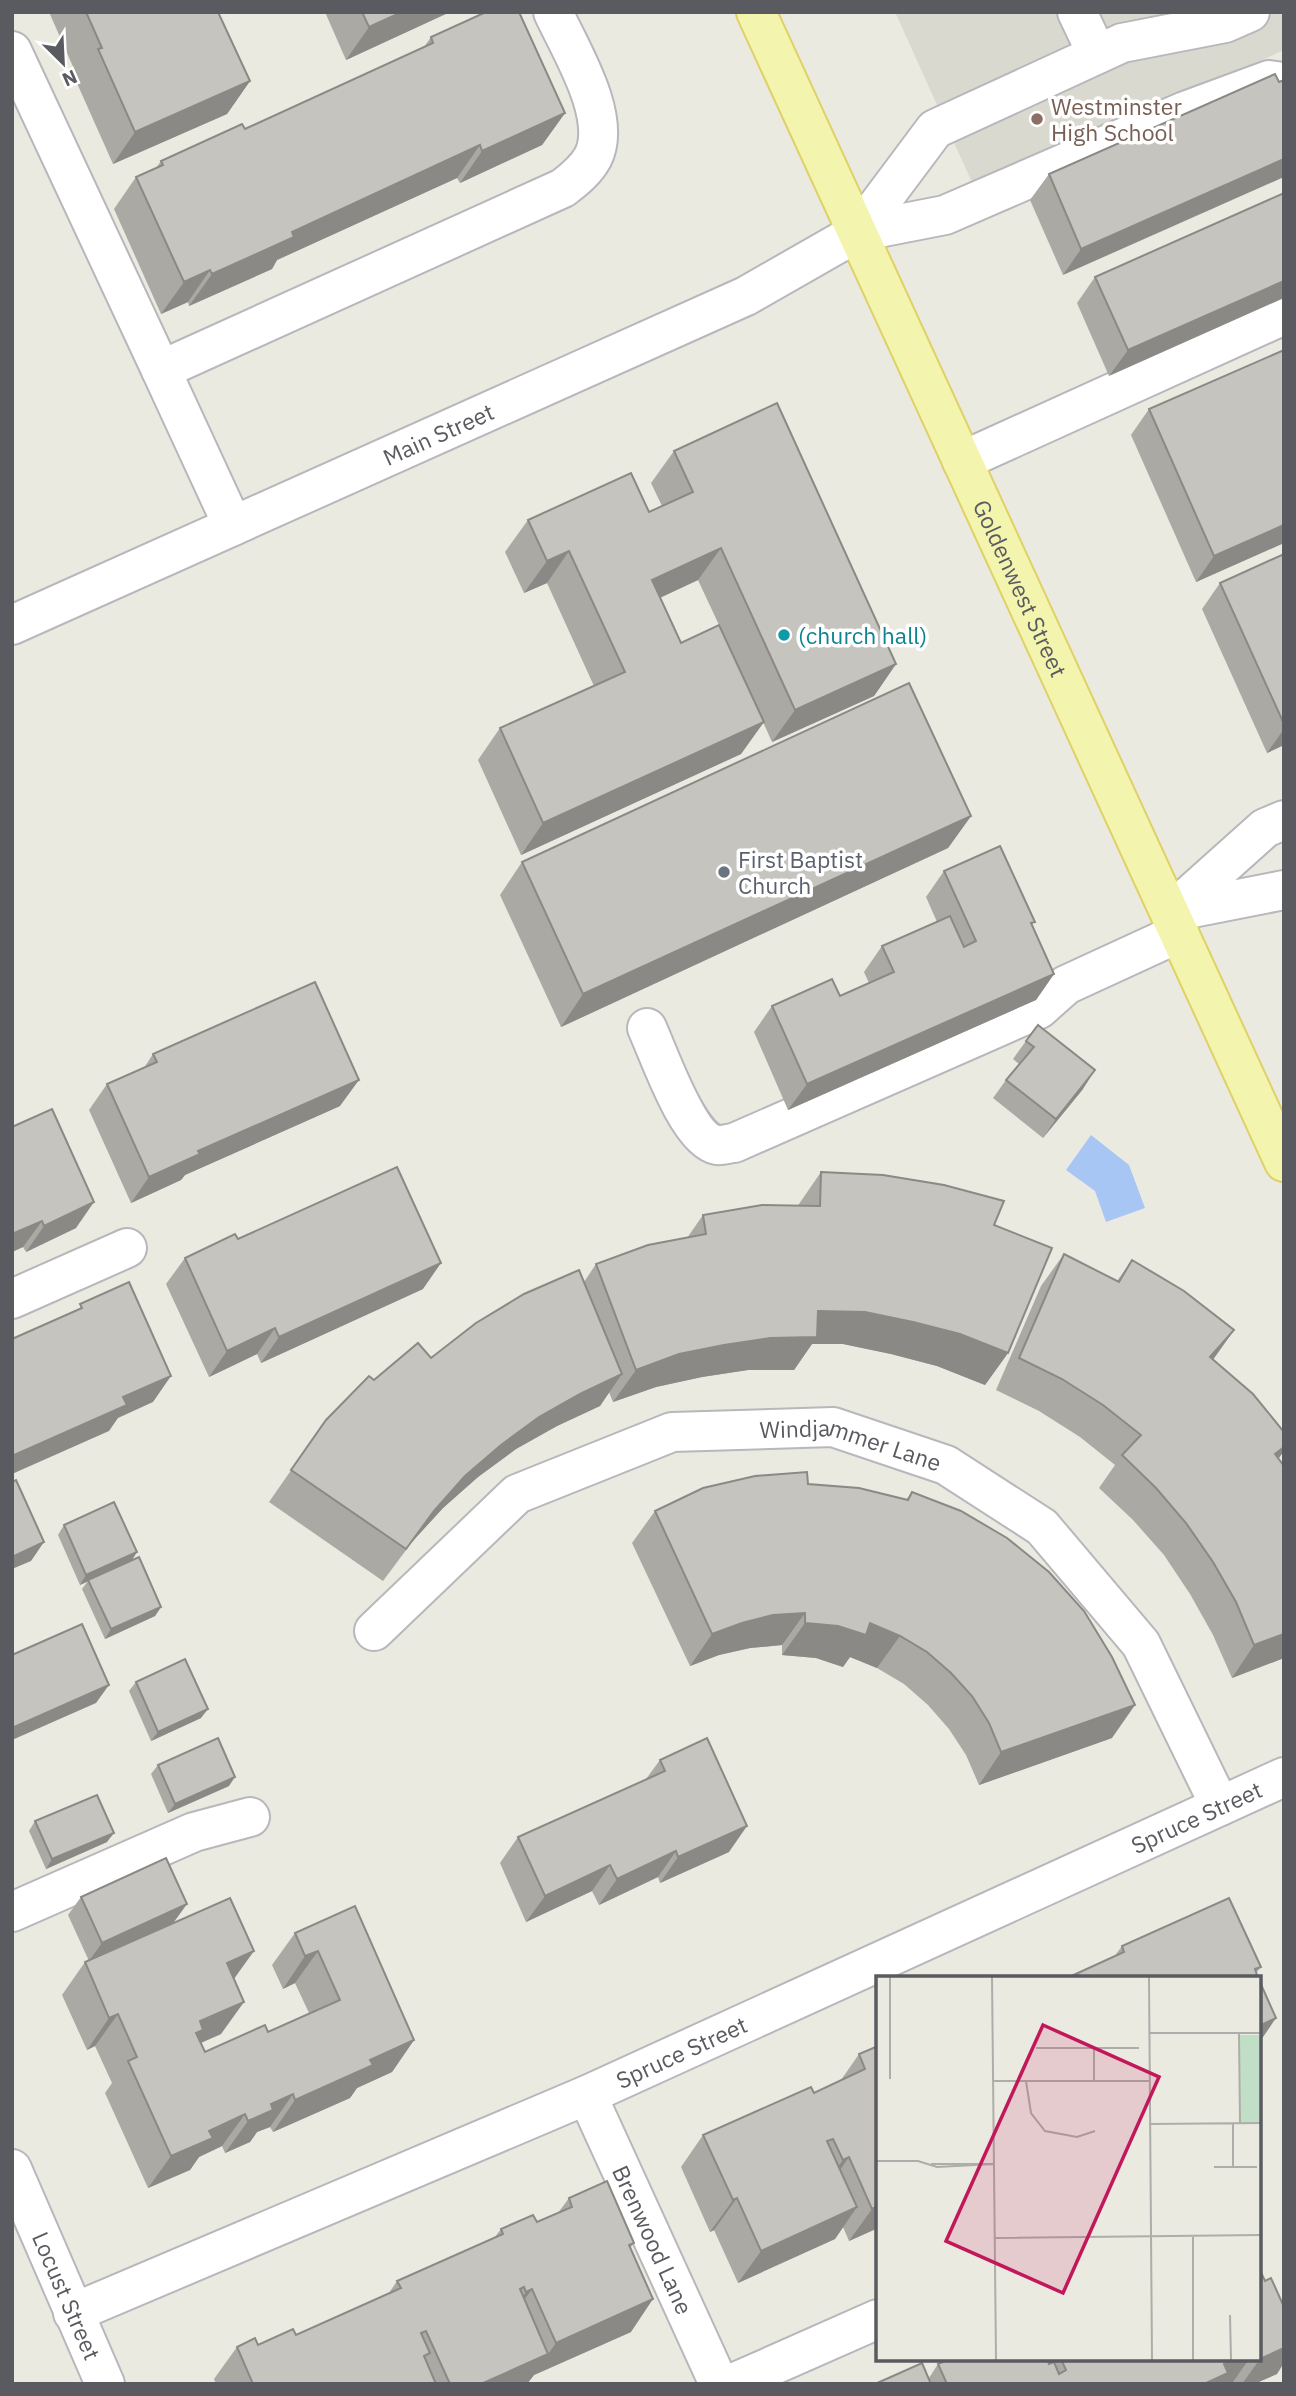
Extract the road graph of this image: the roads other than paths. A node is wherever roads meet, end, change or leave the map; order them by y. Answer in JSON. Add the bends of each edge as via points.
{"nodes":[{"id":1,"x":553,"y":12,"type":"edge"},
{"id":2,"x":756,"y":12,"type":"edge"},
{"id":3,"x":1077,"y":12,"type":"edge"},
{"id":4,"x":1250,"y":12,"type":"edge"},
{"id":5,"x":12,"y":51,"type":"edge"},
{"id":6,"x":1097,"y":54,"type":"junction"},
{"id":7,"x":1284,"y":82,"type":"edge"},
{"id":8,"x":858,"y":232,"type":"junction"},
{"id":9,"x":1284,"y":315,"type":"edge"},
{"id":10,"x":161,"y":370,"type":"junction"},
{"id":11,"x":962,"y":461,"type":"junction"},
{"id":12,"x":233,"y":526,"type":"junction"},
{"id":13,"x":12,"y":625,"type":"edge"},
{"id":14,"x":1284,"y":820,"type":"edge"},
{"id":15,"x":1284,"y":890,"type":"edge"},
{"id":16,"x":1174,"y":923,"type":"junction"},
{"id":17,"x":647,"y":1028,"type":"dead end"},
{"id":18,"x":1284,"y":1162,"type":"edge"},
{"id":19,"x":127,"y":1248,"type":"dead end"},
{"id":20,"x":12,"y":1299,"type":"edge"},
{"id":21,"x":374,"y":1631,"type":"dead end"},
{"id":22,"x":1284,"y":1777,"type":"edge"},
{"id":23,"x":1220,"y":1806,"type":"junction"},
{"id":24,"x":250,"y":1817,"type":"dead end"},
{"id":25,"x":12,"y":1912,"type":"edge"},
{"id":26,"x":587,"y":2095,"type":"junction"},
{"id":27,"x":12,"y":2169,"type":"edge"},
{"id":28,"x":73,"y":2313,"type":"junction"},
{"id":29,"x":876,"y":2320,"type":"edge"},
{"id":30,"x":105,"y":2384,"type":"edge"},
{"id":31,"x":719,"y":2384,"type":"edge"},
{"id":32,"x":731,"y":2384,"type":"edge"}],
"edges":[{"from":1,"to":10,"type":"street","via":[[597,117],[599,137],[583,172],[563,188]]},
{"from":2,"to":8,"type":"main road","name":"Goldenwest Street"},
{"from":3,"to":6,"type":"street"},
{"from":4,"to":6,"type":"street","via":[[1225,23],[1122,43]]},
{"from":5,"to":10,"type":"street"},
{"from":6,"to":8,"type":"street","via":[[935,129]]},
{"from":7,"to":8,"type":"street","via":[[1269,80],[1185,111],[945,215]]},
{"from":8,"to":11,"type":"main road","name":"Goldenwest Street"},
{"from":8,"to":12,"type":"street","name":"Main Street","via":[[746,296]]},
{"from":9,"to":11,"type":"street"},
{"from":10,"to":12,"type":"street"},
{"from":11,"to":16,"type":"main road","name":"Goldenwest Street"},
{"from":12,"to":13,"type":"street","name":"Main Street"},
{"from":14,"to":16,"type":"street","via":[[1265,828]]},
{"from":15,"to":16,"type":"street"},
{"from":16,"to":17,"type":"street","via":[[1066,985],[1039,1009],[734,1143],[718,1145],[694,1129]]},
{"from":16,"to":18,"type":"main road","name":"Goldenwest Street"},
{"from":19,"to":20,"type":"street"},
{"from":21,"to":23,"type":"street","name":"Windjammer Lane","via":[[517,1494],[672,1432],[833,1427],[946,1465],[1042,1527],[1141,1644]]},
{"from":22,"to":23,"type":"street","name":"Spruce Street"},
{"from":23,"to":26,"type":"street","name":"Spruce Street"},
{"from":24,"to":25,"type":"street","via":[[194,1832]]},
{"from":26,"to":28,"type":"street","name":"Spruce Street"},
{"from":26,"to":31,"type":"street","name":"Brenwood Lane"},
{"from":27,"to":28,"type":"street","name":"Locust Street"},
{"from":28,"to":30,"type":"street","name":"Locust Street"},
{"from":29,"to":32,"type":"street"}]}
